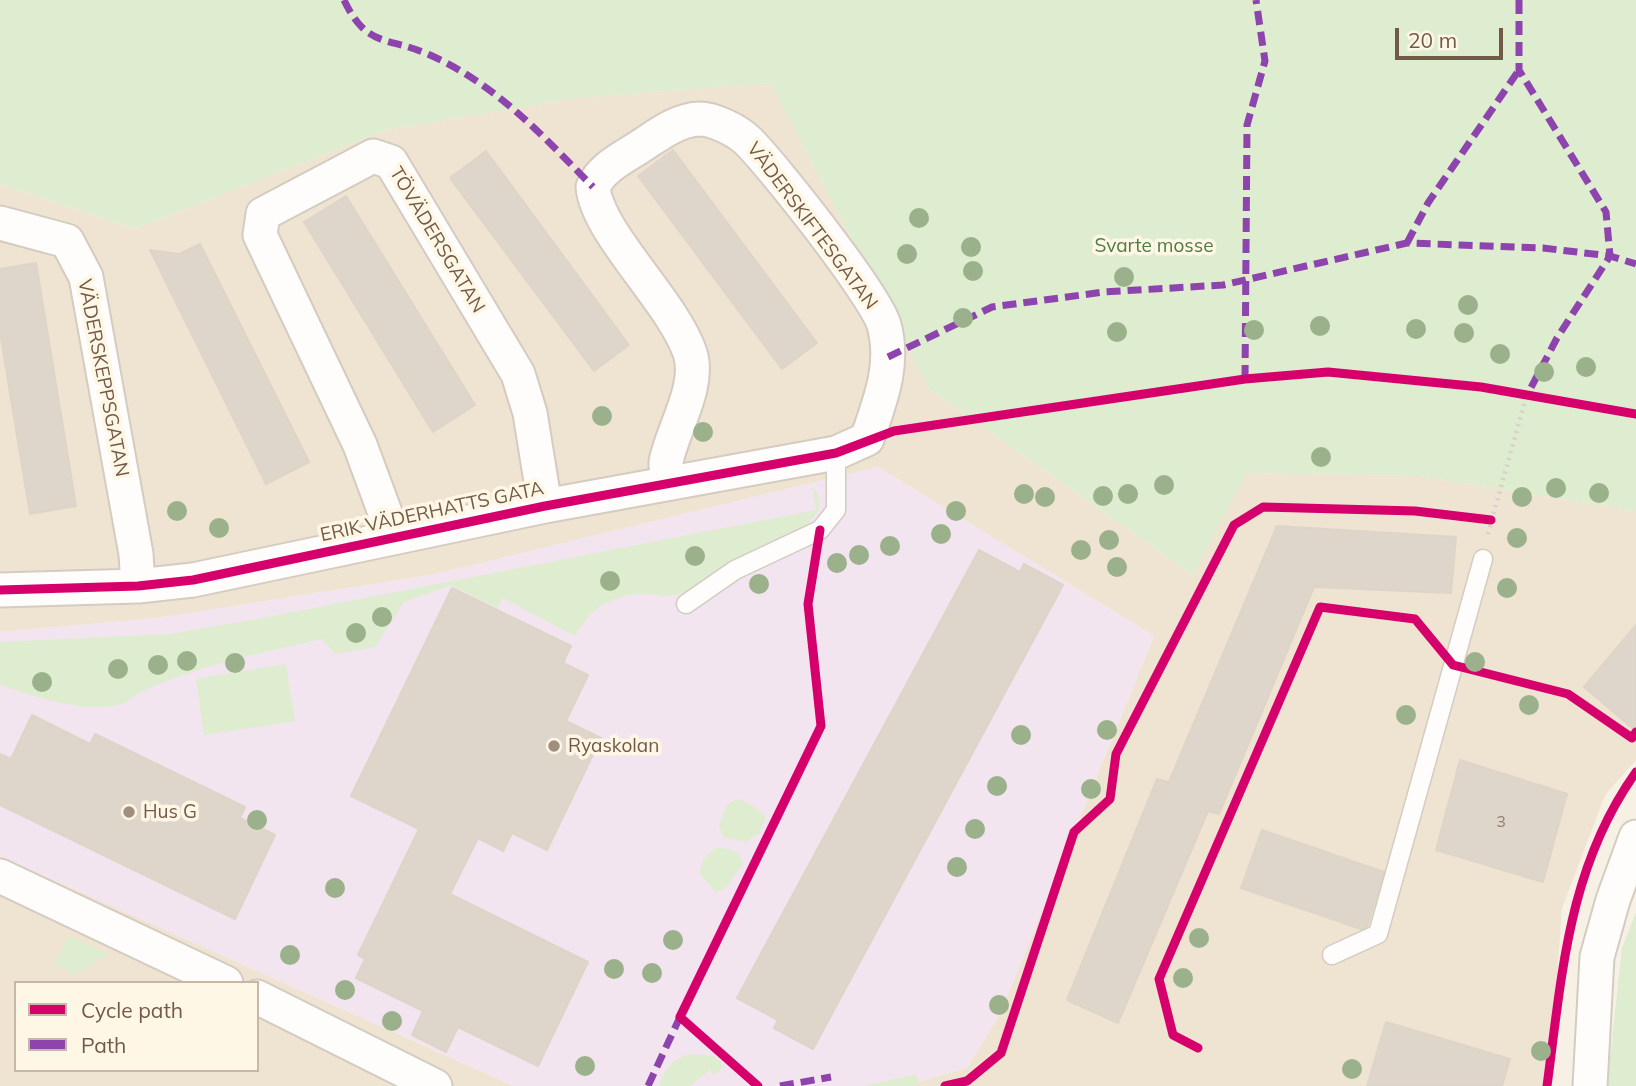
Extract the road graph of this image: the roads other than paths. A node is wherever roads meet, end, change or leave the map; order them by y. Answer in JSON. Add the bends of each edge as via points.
{"nodes":[{"id":1,"x":0,"y":223,"type":"edge"},
{"id":2,"x":867,"y":439,"type":"joint"},
{"id":3,"x":836,"y":453,"type":"junction"},
{"id":4,"x":669,"y":483,"type":"junction"},
{"id":5,"x":545,"y":506,"type":"junction"},
{"id":6,"x":394,"y":537,"type":"junction"},
{"id":7,"x":1483,"y":559,"type":"road end"},
{"id":8,"x":138,"y":586,"type":"junction"},
{"id":9,"x":0,"y":590,"type":"edge"},
{"id":10,"x":686,"y":604,"type":"dead end"},
{"id":11,"x":1636,"y":837,"type":"edge"},
{"id":12,"x":0,"y":876,"type":"edge"},
{"id":13,"x":1332,"y":954,"type":"dead end"},
{"id":14,"x":222,"y":981,"type":"edge"},
{"id":15,"x":259,"y":998,"type":"edge"},
{"id":16,"x":435,"y":1086,"type":"edge"},
{"id":17,"x":1591,"y":1086,"type":"edge"}],
"edges":[{"from":1,"to":8,"type":"street","name":"VÄDERSKEPPSGATAN","via":[[67,241],[86,277]]},
{"from":2,"to":3,"type":"street","name":"ERIK VÄDERHATTS GATA"},
{"from":2,"to":4,"type":"street","name":"VÄDERSKIFTESGATAN","via":[[886,386],[884,323],[765,159],[745,138],[723,125],[698,119],[670,127],[604,170],[593,187],[600,211],[678,327],[691,355],[683,415],[666,463]]},
{"from":3,"to":4,"type":"street","name":"ERIK VÄDERHATTS GATA"},
{"from":3,"to":10,"type":"lane","via":[[836,510],[820,530],[735,570]]},
{"from":4,"to":5,"type":"street","name":"ERIK VÄDERHATTS GATA"},
{"from":5,"to":6,"type":"street","name":"ERIK VÄDERHATTS GATA"},
{"from":5,"to":6,"type":"street","name":"TÖVÄDERSGATAN","via":[[530,413],[518,374],[391,162],[373,156],[263,214],[260,235],[360,445]]},
{"from":6,"to":8,"type":"street","name":"ERIK VÄDERHATTS GATA","via":[[193,580]]},
{"from":7,"to":13,"type":"lane","via":[[1378,934]]},
{"from":8,"to":9,"type":"street","name":"ERIK VÄDERHATTS GATA"},
{"from":11,"to":17,"type":"street","via":[[1597,957]]},
{"from":12,"to":14,"type":"street"},
{"from":15,"to":16,"type":"street"}]}
